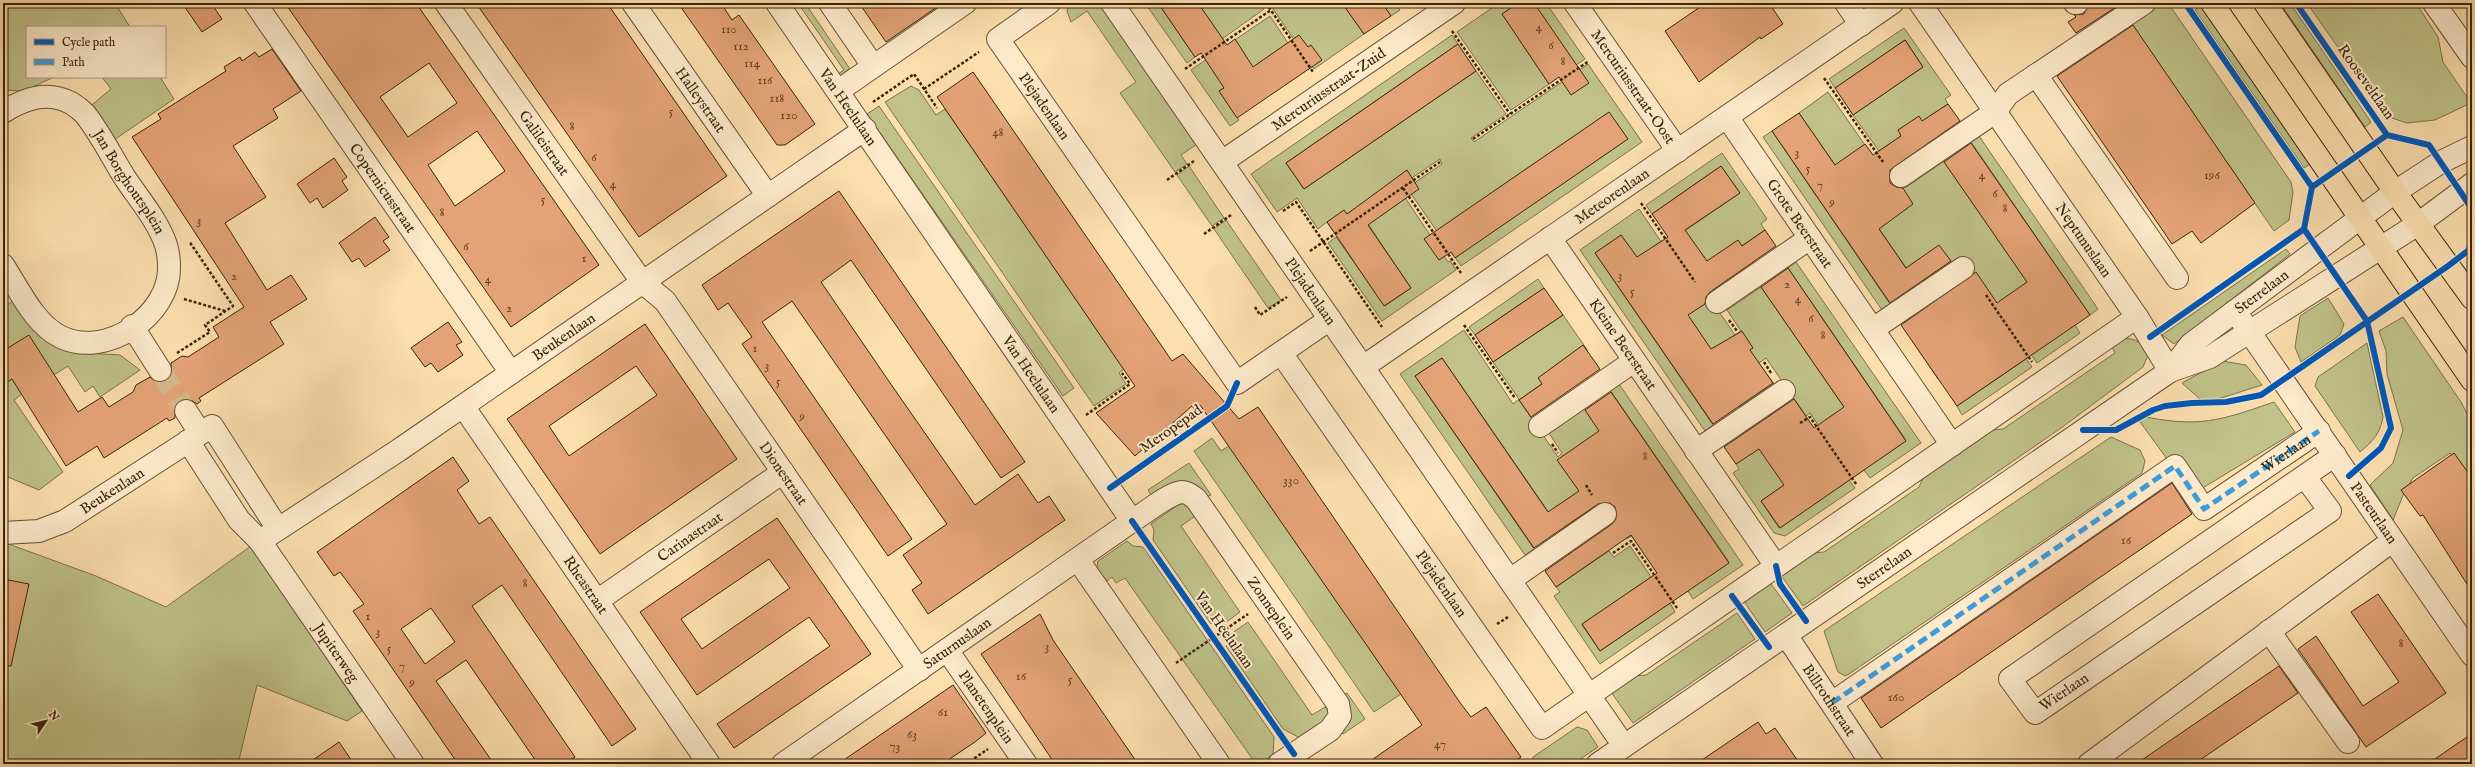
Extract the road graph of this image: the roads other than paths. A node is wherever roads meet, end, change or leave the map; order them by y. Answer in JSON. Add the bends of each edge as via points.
{"nodes":[{"id":1,"x":255,"y":3,"type":"edge"},
{"id":2,"x":446,"y":3,"type":"edge"},
{"id":3,"x":633,"y":3,"type":"edge"},
{"id":4,"x":777,"y":3,"type":"edge"},
{"id":5,"x":830,"y":3,"type":"edge"},
{"id":6,"x":965,"y":3,"type":"edge"},
{"id":7,"x":1049,"y":3,"type":"edge"},
{"id":8,"x":1112,"y":3,"type":"edge"},
{"id":9,"x":1576,"y":3,"type":"edge"},
{"id":10,"x":1846,"y":3,"type":"edge"},
{"id":11,"x":1892,"y":3,"type":"edge"},
{"id":12,"x":1920,"y":3,"type":"edge"},
{"id":13,"x":2144,"y":3,"type":"edge"},
{"id":14,"x":2212,"y":3,"type":"edge"},
{"id":15,"x":2265,"y":3,"type":"edge"},
{"id":16,"x":2434,"y":3,"type":"edge"},
{"id":17,"x":1439,"y":9,"type":"edge"},
{"id":18,"x":1861,"y":25,"type":"junction"},
{"id":19,"x":2472,"y":57,"type":"edge"},
{"id":20,"x":873,"y":66,"type":"junction"},
{"id":21,"x":2036,"y":75,"type":"junction"},
{"id":22,"x":838,"y":91,"type":"junction"},
{"id":23,"x":3,"y":112,"type":"edge"},
{"id":24,"x":1995,"y":112,"type":"junction"},
{"id":25,"x":1727,"y":117,"type":"junction"},
{"id":26,"x":860,"y":122,"type":"junction"},
{"id":27,"x":2472,"y":147,"type":"edge"},
{"id":28,"x":1678,"y":151,"type":"junction"},
{"id":29,"x":1217,"y":155,"type":"junction"},
{"id":30,"x":1901,"y":176,"type":"road end"},
{"id":31,"x":2472,"y":184,"type":"edge"},
{"id":32,"x":2395,"y":192,"type":"junction"},
{"id":33,"x":768,"y":196,"type":"junction"},
{"id":34,"x":2360,"y":220,"type":"junction"},
{"id":35,"x":2418,"y":224,"type":"junction"},
{"id":36,"x":1550,"y":238,"type":"junction"},
{"id":37,"x":1810,"y":238,"type":"junction"},
{"id":38,"x":2379,"y":248,"type":"junction"},
{"id":39,"x":3,"y":265,"type":"edge"},
{"id":40,"x":1963,"y":268,"type":"dead end"},
{"id":41,"x":2177,"y":278,"type":"dead end"},
{"id":42,"x":642,"y":282,"type":"junction"},
{"id":43,"x":2472,"y":298,"type":"edge"},
{"id":44,"x":1717,"y":302,"type":"dead end"},
{"id":45,"x":2235,"y":311,"type":"junction"},
{"id":46,"x":2137,"y":317,"type":"junction"},
{"id":47,"x":1330,"y":319,"type":"junction"},
{"id":48,"x":132,"y":326,"type":"junction"},
{"id":49,"x":1873,"y":329,"type":"junction"},
{"id":50,"x":2250,"y":332,"type":"junction"},
{"id":51,"x":1281,"y":353,"type":"junction"},
{"id":52,"x":1634,"y":361,"type":"junction"},
{"id":53,"x":1363,"y":367,"type":"junction"},
{"id":54,"x":159,"y":368,"type":"tunnel mouth"},
{"id":55,"x":2170,"y":371,"type":"junction"},
{"id":56,"x":511,"y":372,"type":"junction"},
{"id":57,"x":2472,"y":380,"type":"edge"},
{"id":58,"x":1784,"y":391,"type":"dead end"},
{"id":59,"x":462,"y":406,"type":"junction"},
{"id":60,"x":186,"y":411,"type":"tunnel mouth"},
{"id":61,"x":1540,"y":426,"type":"dead end"},
{"id":62,"x":2319,"y":431,"type":"junction"},
{"id":63,"x":200,"y":433,"type":"junction"},
{"id":64,"x":1952,"y":444,"type":"junction"},
{"id":65,"x":1696,"y":451,"type":"junction"},
{"id":66,"x":2335,"y":455,"type":"junction"},
{"id":67,"x":783,"y":472,"type":"junction"},
{"id":68,"x":2305,"y":477,"type":"junction"},
{"id":69,"x":1605,"y":514,"type":"dead end"},
{"id":70,"x":1132,"y":521,"type":"junction"},
{"id":71,"x":278,"y":529,"type":"junction"},
{"id":72,"x":3,"y":533,"type":"edge"},
{"id":73,"x":2392,"y":540,"type":"junction"},
{"id":74,"x":260,"y":541,"type":"junction"},
{"id":75,"x":1078,"y":560,"type":"junction"},
{"id":76,"x":1776,"y":566,"type":"junction"},
{"id":77,"x":1510,"y":580,"type":"junction"},
{"id":78,"x":597,"y":600,"type":"junction"},
{"id":79,"x":2269,"y":631,"type":"junction"},
{"id":80,"x":1786,"y":635,"type":"junction"},
{"id":81,"x":947,"y":650,"type":"junction"},
{"id":82,"x":2472,"y":655,"type":"edge"},
{"id":83,"x":919,"y":670,"type":"junction"},
{"id":84,"x":1589,"y":696,"type":"junction"},
{"id":85,"x":1832,"y":703,"type":"junction"},
{"id":86,"x":2348,"y":742,"type":"dead end"},
{"id":87,"x":1624,"y":746,"type":"junction"},
{"id":88,"x":810,"y":756,"type":"edge"},
{"id":89,"x":1291,"y":761,"type":"edge"},
{"id":90,"x":413,"y":764,"type":"edge"},
{"id":91,"x":709,"y":764,"type":"edge"},
{"id":92,"x":782,"y":764,"type":"edge"},
{"id":93,"x":1026,"y":764,"type":"edge"},
{"id":94,"x":1219,"y":764,"type":"edge"},
{"id":95,"x":1598,"y":764,"type":"edge"},
{"id":96,"x":1872,"y":764,"type":"edge"},
{"id":97,"x":2089,"y":764,"type":"edge"}],
"edges":[{"from":1,"to":56,"type":"street","name":"Copernicusstraat"},
{"from":2,"to":42,"type":"street","name":"Galileistraat"},
{"from":3,"to":33,"type":"street","name":"Halleystraat"},
{"from":4,"to":22,"type":"street","name":"Van Heelulaan"},
{"from":5,"to":20,"type":"street"},
{"from":6,"to":20,"type":"street"},
{"from":7,"to":51,"type":"street","name":"Plejadenlaan","via":[[998,39],[1237,383]]},
{"from":8,"to":29,"type":"street","name":"Plejadenlaan"},
{"from":9,"to":28,"type":"street","name":"Mercuriusstraat-Oost"},
{"from":10,"to":18,"type":"street"},
{"from":11,"to":18,"type":"street"},
{"from":12,"to":24,"type":"street","name":"Neptunuslaan"},
{"from":13,"to":21,"type":"street"},
{"from":14,"to":34,"type":"main road"},
{"from":15,"to":32,"type":"main road"},
{"from":16,"to":19,"type":"street"},
{"from":17,"to":29,"type":"street","name":"Mercuriusstraat-Zuid","via":[[1326,91]]},
{"from":18,"to":25,"type":"street","name":"Meteorenlaan"},
{"from":20,"to":22,"type":"street"},
{"from":21,"to":24,"type":"street","via":[[2008,94]]},
{"from":21,"to":41,"type":"street","via":[[2150,225]]},
{"from":22,"to":26,"type":"street","name":"Van Heelulaan"},
{"from":23,"to":48,"type":"street","name":"Jan Borghoutsplein","via":[[24,100],[46,96],[58,98],[79,109],[157,228],[168,254],[169,279],[154,309]]},
{"from":24,"to":30,"type":"street"},
{"from":24,"to":46,"type":"street","name":"Neptunuslaan"},
{"from":25,"to":28,"type":"street","name":"Meteorenlaan"},
{"from":25,"to":37,"type":"street","name":"Grote Beerstraat"},
{"from":26,"to":33,"type":"street","name":"Beukenlaan"},
{"from":26,"to":70,"type":"street","name":"Van Heelulaan"},
{"from":27,"to":32,"type":"street","name":"Sterrelaan","via":[[2441,162]]},
{"from":28,"to":36,"type":"street","name":"Meteorenlaan"},
{"from":29,"to":47,"type":"street","name":"Plejadenlaan"},
{"from":31,"to":35,"type":"street","name":"Sterrelaan"},
{"from":32,"to":34,"type":"street","name":"Sterrelaan"},
{"from":32,"to":35,"type":"main road"},
{"from":33,"to":42,"type":"street","name":"Beukenlaan"},
{"from":34,"to":38,"type":"main road"},
{"from":34,"to":45,"type":"street","name":"Sterrelaan"},
{"from":35,"to":38,"type":"street","name":"Sterrelaan"},
{"from":35,"to":43,"type":"main road"},
{"from":36,"to":52,"type":"street","name":"Kleine Beerstraat"},
{"from":36,"to":53,"type":"street","name":"Meteorenlaan"},
{"from":37,"to":44,"type":"street"},
{"from":37,"to":49,"type":"street","name":"Grote Beerstraat"},
{"from":38,"to":50,"type":"street","name":"Sterrelaan"},
{"from":38,"to":57,"type":"main road"},
{"from":39,"to":48,"type":"street","name":"Jan Borghoutsplein","via":[[41,323],[61,337],[97,343],[115,337]]},
{"from":40,"to":49,"type":"street"},
{"from":42,"to":56,"type":"street","name":"Beukenlaan"},
{"from":42,"to":67,"type":"street","name":"Dionestraat","via":[[665,301]]},
{"from":45,"to":50,"type":"street","name":"Pasteurlaan"},
{"from":45,"to":55,"type":"street","name":"Sterrelaan","via":[[2191,344]]},
{"from":46,"to":55,"type":"street","name":"Neptunuslaan"},
{"from":46,"to":64,"type":"street"},
{"from":47,"to":51,"type":"street"},
{"from":47,"to":53,"type":"street","name":"Plejadenlaan"},
{"from":48,"to":54,"type":"street"},
{"from":49,"to":64,"type":"street","name":"Grote Beerstraat"},
{"from":50,"to":55,"type":"street","name":"Sterrelaan","via":[[2210,357]]},
{"from":50,"to":62,"type":"street","name":"Pasteurlaan"},
{"from":51,"to":84,"type":"street","name":"Plejadenlaan","via":[[1542,728]]},
{"from":52,"to":61,"type":"street"},
{"from":52,"to":65,"type":"street","name":"Kleine Beerstraat"},
{"from":53,"to":77,"type":"street","name":"Plejadenlaan"},
{"from":55,"to":80,"type":"street","name":"Sterrelaan"},
{"from":56,"to":59,"type":"street","name":"Beukenlaan"},
{"from":58,"to":65,"type":"street"},
{"from":59,"to":71,"type":"street","name":"Beukenlaan"},
{"from":59,"to":78,"type":"street","name":"Rheastraat"},
{"from":60,"to":63,"type":"street"},
{"from":62,"to":66,"type":"street","name":"Pasteurlaan"},
{"from":62,"to":85,"type":"street","name":"Wierlaan","via":[[2204,509],[2175,466]]},
{"from":63,"to":71,"type":"street"},
{"from":63,"to":72,"type":"street","name":"Beukenlaan","via":[[65,521],[40,531]]},
{"from":63,"to":74,"type":"street","name":"Jupiterweg","via":[[239,520]]},
{"from":64,"to":76,"type":"street"},
{"from":65,"to":76,"type":"street","name":"Kleine Beerstraat"},
{"from":66,"to":68,"type":"street","name":"Wierlaan"},
{"from":66,"to":73,"type":"street","name":"Pasteurlaan"},
{"from":67,"to":78,"type":"street","name":"Carinastraat"},
{"from":67,"to":83,"type":"street","name":"Dionestraat"},
{"from":68,"to":68,"type":"street","name":"Wierlaan","via":[[2330,512],[2035,713],[2010,679]]},
{"from":69,"to":77,"type":"street"},
{"from":70,"to":75,"type":"street","name":"Saturnuslaan"},
{"from":70,"to":89,"type":"street","name":"Zonneplein","via":[[1172,495],[1187,493],[1196,499],[1338,704],[1340,716],[1336,723]]},
{"from":71,"to":74,"type":"street","name":"Beukenlaan"},
{"from":73,"to":79,"type":"street"},
{"from":73,"to":82,"type":"street","name":"Pasteurlaan"},
{"from":74,"to":90,"type":"street","name":"Jupiterweg"},
{"from":75,"to":81,"type":"street","name":"Saturnuslaan"},
{"from":75,"to":94,"type":"street"},
{"from":76,"to":84,"type":"street"},
{"from":77,"to":84,"type":"street","name":"Plejadenlaan"},
{"from":78,"to":91,"type":"street","name":"Rheastraat"},
{"from":79,"to":86,"type":"street"},
{"from":79,"to":97,"type":"street"},
{"from":80,"to":85,"type":"street","name":"Billrothstraat"},
{"from":80,"to":87,"type":"street","name":"Sterrelaan"},
{"from":81,"to":83,"type":"street","name":"Saturnuslaan"},
{"from":81,"to":93,"type":"street","name":"Planetenplein"},
{"from":83,"to":88,"type":"street","name":"Saturnuslaan"},
{"from":84,"to":87,"type":"street","name":"Plejadenlaan"},
{"from":85,"to":96,"type":"street","name":"Billrothstraat"},
{"from":87,"to":95,"type":"street","name":"Sterrelaan"},
{"from":88,"to":92,"type":"street","name":"Saturnuslaan"}]}
